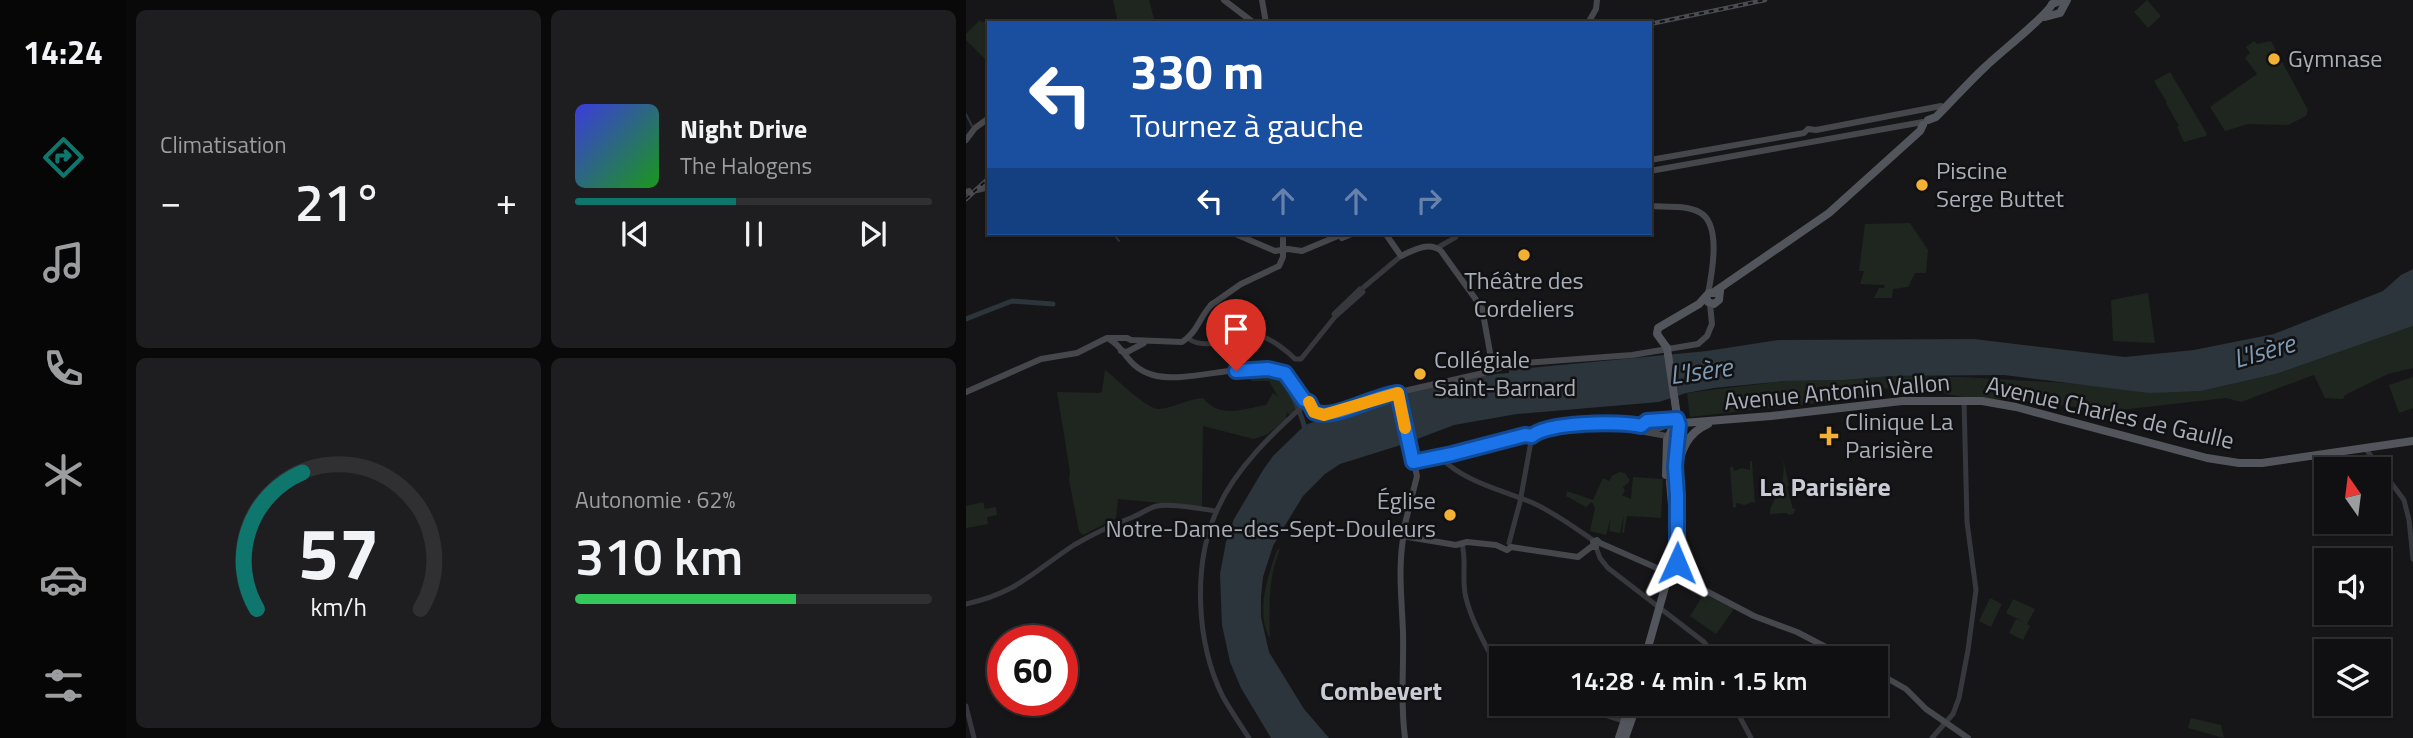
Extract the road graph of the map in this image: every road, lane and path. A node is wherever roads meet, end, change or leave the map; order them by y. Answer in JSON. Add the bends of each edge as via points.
{"nodes":[{"id":1,"x":1224,"y":0,"type":"edge"},
{"id":2,"x":1262,"y":0,"type":"edge"},
{"id":3,"x":2063,"y":2,"type":"edge"},
{"id":4,"x":1597,"y":3,"type":"edge"},
{"id":5,"x":1260,"y":19,"type":"edge"},
{"id":6,"x":1247,"y":20,"type":"edge"},
{"id":7,"x":1589,"y":21,"type":"edge"},
{"id":8,"x":1944,"y":106,"type":"junction"},
{"id":9,"x":1918,"y":110,"type":"junction"},
{"id":10,"x":987,"y":119,"type":"edge"},
{"id":11,"x":1925,"y":123,"type":"junction"},
{"id":12,"x":1816,"y":130,"type":"junction"},
{"id":13,"x":1804,"y":133,"type":"junction"},
{"id":14,"x":966,"y":139,"type":"edge"},
{"id":15,"x":1816,"y":141,"type":"junction"},
{"id":16,"x":1807,"y":142,"type":"junction"},
{"id":17,"x":1652,"y":160,"type":"edge"},
{"id":18,"x":1652,"y":171,"type":"edge"},
{"id":19,"x":1652,"y":206,"type":"edge"},
{"id":20,"x":1238,"y":235,"type":"edge"},
{"id":21,"x":1283,"y":235,"type":"edge"},
{"id":22,"x":1341,"y":235,"type":"edge"},
{"id":23,"x":1350,"y":235,"type":"edge"},
{"id":24,"x":1386,"y":235,"type":"edge"},
{"id":25,"x":1455,"y":235,"type":"edge"},
{"id":26,"x":1437,"y":247,"type":"junction"},
{"id":27,"x":1282,"y":249,"type":"junction"},
{"id":28,"x":1401,"y":256,"type":"junction"},
{"id":29,"x":1711,"y":297,"type":"junction"},
{"id":30,"x":1188,"y":337,"type":"junction"},
{"id":31,"x":1119,"y":345,"type":"junction"},
{"id":32,"x":1131,"y":347,"type":"junction"},
{"id":33,"x":1134,"y":365,"type":"junction"},
{"id":34,"x":1492,"y":370,"type":"junction"},
{"id":35,"x":966,"y":392,"type":"edge"},
{"id":36,"x":1399,"y":392,"type":"junction"},
{"id":37,"x":1964,"y":400,"type":"junction"},
{"id":38,"x":1305,"y":407,"type":"junction"},
{"id":39,"x":1679,"y":427,"type":"junction"},
{"id":40,"x":1641,"y":428,"type":"junction"},
{"id":41,"x":1532,"y":436,"type":"junction"},
{"id":42,"x":1656,"y":436,"type":"junction"},
{"id":43,"x":2413,"y":441,"type":"edge"},
{"id":44,"x":1671,"y":448,"type":"junction"},
{"id":45,"x":2365,"y":448,"type":"junction"},
{"id":46,"x":1440,"y":457,"type":"junction"},
{"id":47,"x":1413,"y":462,"type":"junction"},
{"id":48,"x":1677,"y":492,"type":"junction"},
{"id":49,"x":1520,"y":498,"type":"junction"},
{"id":50,"x":1216,"y":511,"type":"junction"},
{"id":51,"x":1405,"y":537,"type":"junction"},
{"id":52,"x":1596,"y":544,"type":"junction"},
{"id":53,"x":1463,"y":545,"type":"junction"},
{"id":54,"x":1505,"y":546,"type":"junction"},
{"id":55,"x":2413,"y":559,"type":"edge"},
{"id":56,"x":1672,"y":575,"type":"junction"},
{"id":57,"x":966,"y":604,"type":"edge"},
{"id":58,"x":1663,"y":609,"type":"junction"},
{"id":59,"x":1651,"y":646,"type":"edge"},
{"id":60,"x":1707,"y":646,"type":"edge"},
{"id":61,"x":1823,"y":646,"type":"edge"},
{"id":62,"x":1489,"y":649,"type":"edge"},
{"id":63,"x":1888,"y":679,"type":"edge"},
{"id":64,"x":966,"y":706,"type":"edge"},
{"id":65,"x":1609,"y":716,"type":"edge"},
{"id":66,"x":1629,"y":716,"type":"edge"},
{"id":67,"x":1631,"y":716,"type":"edge"},
{"id":68,"x":1739,"y":716,"type":"edge"},
{"id":69,"x":1628,"y":722,"type":"junction"},
{"id":70,"x":1945,"y":723,"type":"junction"},
{"id":71,"x":974,"y":738,"type":"edge"},
{"id":72,"x":1249,"y":738,"type":"edge"},
{"id":73,"x":1405,"y":738,"type":"edge"},
{"id":74,"x":1619,"y":738,"type":"edge"},
{"id":75,"x":1625,"y":738,"type":"edge"},
{"id":76,"x":1751,"y":738,"type":"edge"},
{"id":77,"x":1932,"y":738,"type":"edge"},
{"id":78,"x":1968,"y":738,"type":"edge"}],
"edges":[{"from":1,"to":6,"type":"main road"},
{"from":2,"to":5,"type":"main road"},
{"from":3,"to":8,"type":"main road","via":[[2060,13],[2051,12],[2038,20]]},
{"from":4,"to":7,"type":"main road"},
{"from":5,"to":6,"type":"main road"},
{"from":8,"to":9,"type":"main road"},
{"from":8,"to":11,"type":"main road"},
{"from":9,"to":11,"type":"main road"},
{"from":9,"to":12,"type":"main road"},
{"from":10,"to":14,"type":"main road"},
{"from":11,"to":15,"type":"main road"},
{"from":11,"to":29,"type":"main road","via":[[1829,213]]},
{"from":12,"to":13,"type":"main road"},
{"from":12,"to":15,"type":"main road"},
{"from":13,"to":16,"type":"main road"},
{"from":13,"to":17,"type":"main road"},
{"from":15,"to":16,"type":"main road"},
{"from":16,"to":18,"type":"main road"},
{"from":19,"to":29,"type":"main road","via":[[1692,209],[1709,220],[1713,235]]},
{"from":20,"to":27,"type":"main road"},
{"from":21,"to":27,"type":"main road"},
{"from":22,"to":27,"type":"main road","via":[[1305,251]]},
{"from":23,"to":27,"type":"main road","via":[[1306,255]]},
{"from":24,"to":28,"type":"main road"},
{"from":25,"to":26,"type":"street"},
{"from":26,"to":28,"type":"main road","via":[[1425,246]]},
{"from":26,"to":34,"type":"main road","via":[[1482,308]]},
{"from":27,"to":30,"type":"main road","via":[[1279,263],[1269,271],[1202,310]]},
{"from":28,"to":30,"type":"street","via":[[1335,316],[1301,359],[1258,336],[1210,342]]},
{"from":29,"to":34,"type":"main road","via":[[1713,322],[1698,344],[1511,364]]},
{"from":29,"to":39,"type":"main road","bridge":true,"via":[[1665,330]]},
{"from":30,"to":32,"type":"main road"},
{"from":31,"to":32,"type":"main road"},
{"from":31,"to":32,"type":"main road","via":[[1127,338]]},
{"from":31,"to":33,"type":"main road"},
{"from":31,"to":35,"type":"main road","via":[[1107,338],[1077,353],[1041,359]]},
{"from":32,"to":33,"type":"main road"},
{"from":33,"to":38,"type":"main road","via":[[1170,377],[1279,371],[1287,374]]},
{"from":34,"to":36,"type":"main road"},
{"from":36,"to":38,"type":"main road","via":[[1324,415]]},
{"from":36,"to":47,"type":"main road"},
{"from":37,"to":39,"type":"main road","name":"Avenue Antonin Vallon","via":[[1902,401]]},
{"from":37,"to":45,"type":"main road","name":"Avenue Charles de Gaulle","via":[[2004,404],[2225,462],[2262,463]]},
{"from":37,"to":70,"type":"street","via":[[1976,597],[1962,688]]},
{"from":38,"to":50,"type":"street","via":[[1259,449]]},
{"from":39,"to":40,"type":"main road"},
{"from":39,"to":42,"type":"main road"},
{"from":39,"to":44,"type":"main road"},
{"from":39,"to":44,"type":"main road"},
{"from":39,"to":48,"type":"main road","via":[[1682,453]]},
{"from":40,"to":41,"type":"main road","via":[[1582,424]]},
{"from":40,"to":42,"type":"main road"},
{"from":41,"to":46,"type":"main road"},
{"from":41,"to":49,"type":"street"},
{"from":42,"to":44,"type":"main road"},
{"from":43,"to":45,"type":"main road","name":"Avenue Charles de Gaulle"},
{"from":44,"to":48,"type":"main road"},
{"from":44,"to":56,"type":"main road"},
{"from":45,"to":55,"type":"street","via":[[2404,500]]},
{"from":46,"to":47,"type":"main road"},
{"from":46,"to":49,"type":"street","via":[[1449,467]]},
{"from":47,"to":51,"type":"main road","via":[[1417,478],[1404,523]]},
{"from":48,"to":56,"type":"main road","via":[[1678,552]]},
{"from":49,"to":52,"type":"street","via":[[1565,520]]},
{"from":49,"to":54,"type":"street"},
{"from":50,"to":57,"type":"street","via":[[1154,507],[1079,543],[1019,585]]},
{"from":50,"to":72,"type":"street","via":[[1203,562],[1203,629],[1220,690]]},
{"from":51,"to":53,"type":"main road"},
{"from":51,"to":73,"type":"main road","via":[[1400,576]]},
{"from":52,"to":54,"type":"main road","via":[[1578,557]]},
{"from":52,"to":56,"type":"main road"},
{"from":52,"to":58,"type":"street","via":[[1608,568]]},
{"from":53,"to":54,"type":"main road"},
{"from":53,"to":62,"type":"street","via":[[1466,599]]},
{"from":56,"to":58,"type":"main road"},
{"from":56,"to":61,"type":"main road"},
{"from":58,"to":59,"type":"main road"},
{"from":58,"to":60,"type":"street"},
{"from":63,"to":70,"type":"main road"},
{"from":64,"to":71,"type":"street"},
{"from":65,"to":69,"type":"street"},
{"from":66,"to":69,"type":"main road"},
{"from":67,"to":69,"type":"main road"},
{"from":68,"to":76,"type":"street"},
{"from":69,"to":74,"type":"main road"},
{"from":69,"to":75,"type":"main road"},
{"from":70,"to":77,"type":"street"},
{"from":70,"to":78,"type":"main road"}]}
